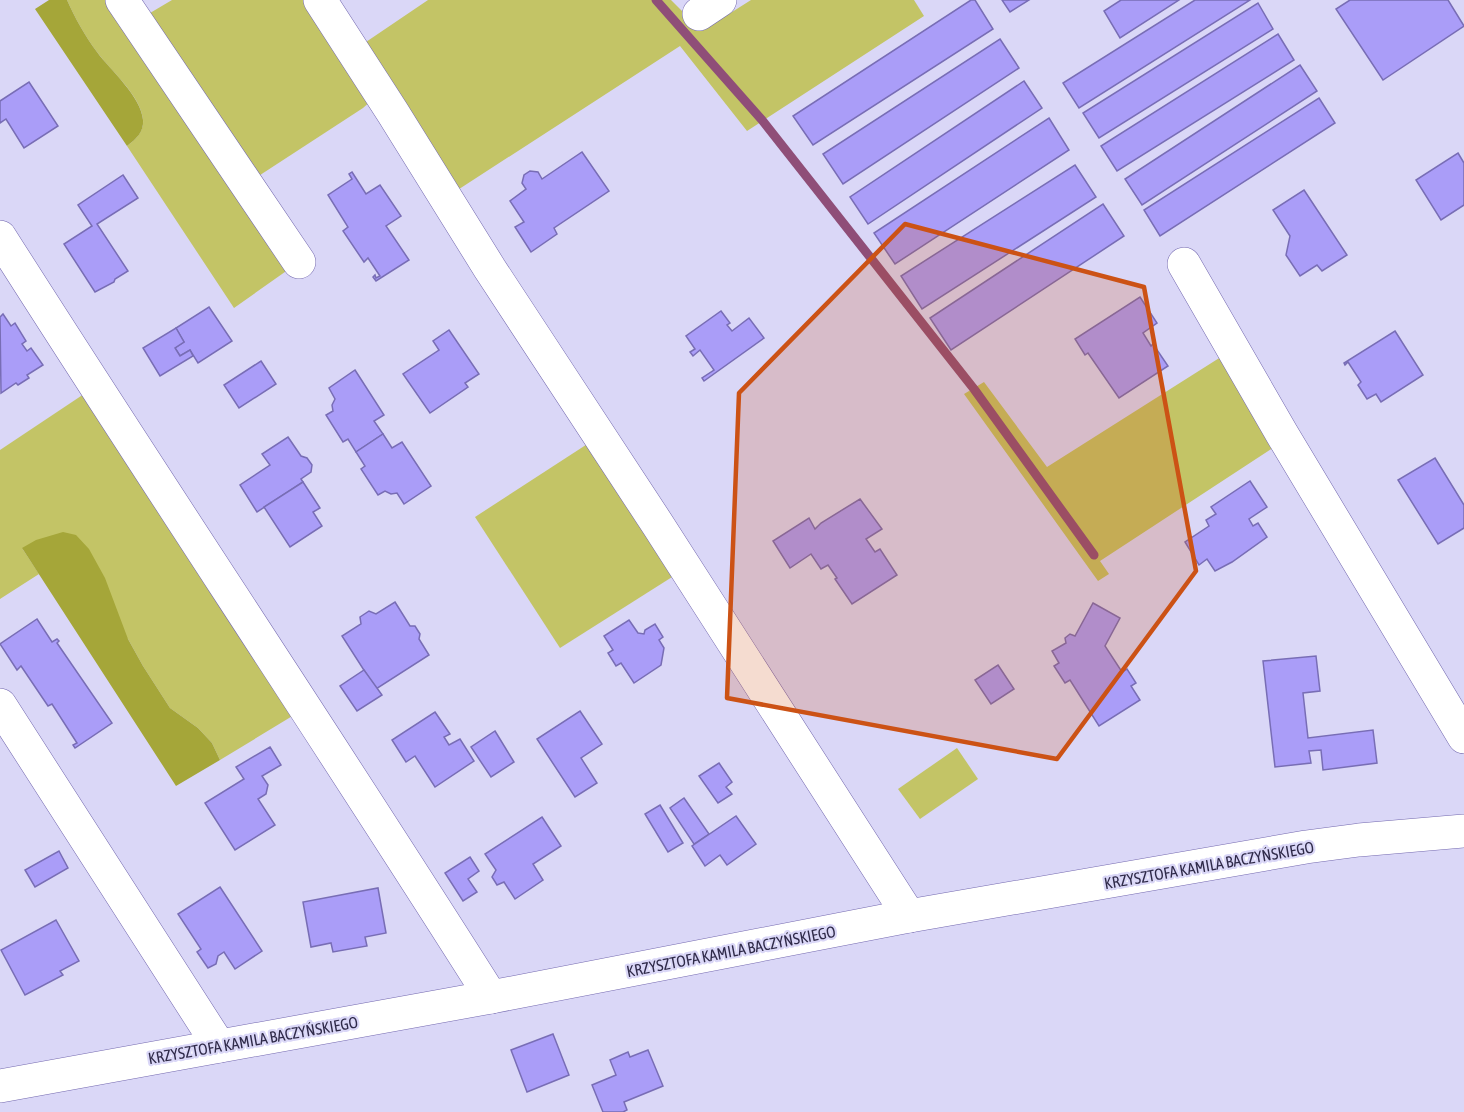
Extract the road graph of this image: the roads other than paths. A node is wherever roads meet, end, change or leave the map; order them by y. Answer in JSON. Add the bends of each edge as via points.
{"nodes":[{"id":1,"x":122,"y":0,"type":"edge"},
{"id":2,"x":320,"y":0,"type":"edge"},
{"id":3,"x":0,"y":237,"type":"edge"},
{"id":4,"x":299,"y":262,"type":"dead end"},
{"id":5,"x":1184,"y":264,"type":"dead end"},
{"id":6,"x":0,"y":705,"type":"edge"},
{"id":7,"x":1464,"y":737,"type":"edge"},
{"id":8,"x":1464,"y":831,"type":"edge"},
{"id":9,"x":909,"y":916,"type":"junction"},
{"id":10,"x":491,"y":997,"type":"junction"},
{"id":11,"x":219,"y":1046,"type":"junction"},
{"id":12,"x":0,"y":1086,"type":"edge"}],
"edges":[{"from":1,"to":4,"type":"street"},
{"from":2,"to":9,"type":"street"},
{"from":3,"to":10,"type":"street"},
{"from":5,"to":7,"type":"street"},
{"from":6,"to":11,"type":"street"},
{"from":8,"to":9,"type":"street","name":"KRZYSZTOFA KAMILA BACZYŃSKIEGO","via":[[1306,848]]},
{"from":9,"to":10,"type":"street","name":"KRZYSZTOFA KAMILA BACZYŃSKIEGO"},
{"from":10,"to":11,"type":"street","name":"KRZYSZTOFA KAMILA BACZYŃSKIEGO"},
{"from":11,"to":12,"type":"street","name":"KRZYSZTOFA KAMILA BACZYŃSKIEGO"}]}
